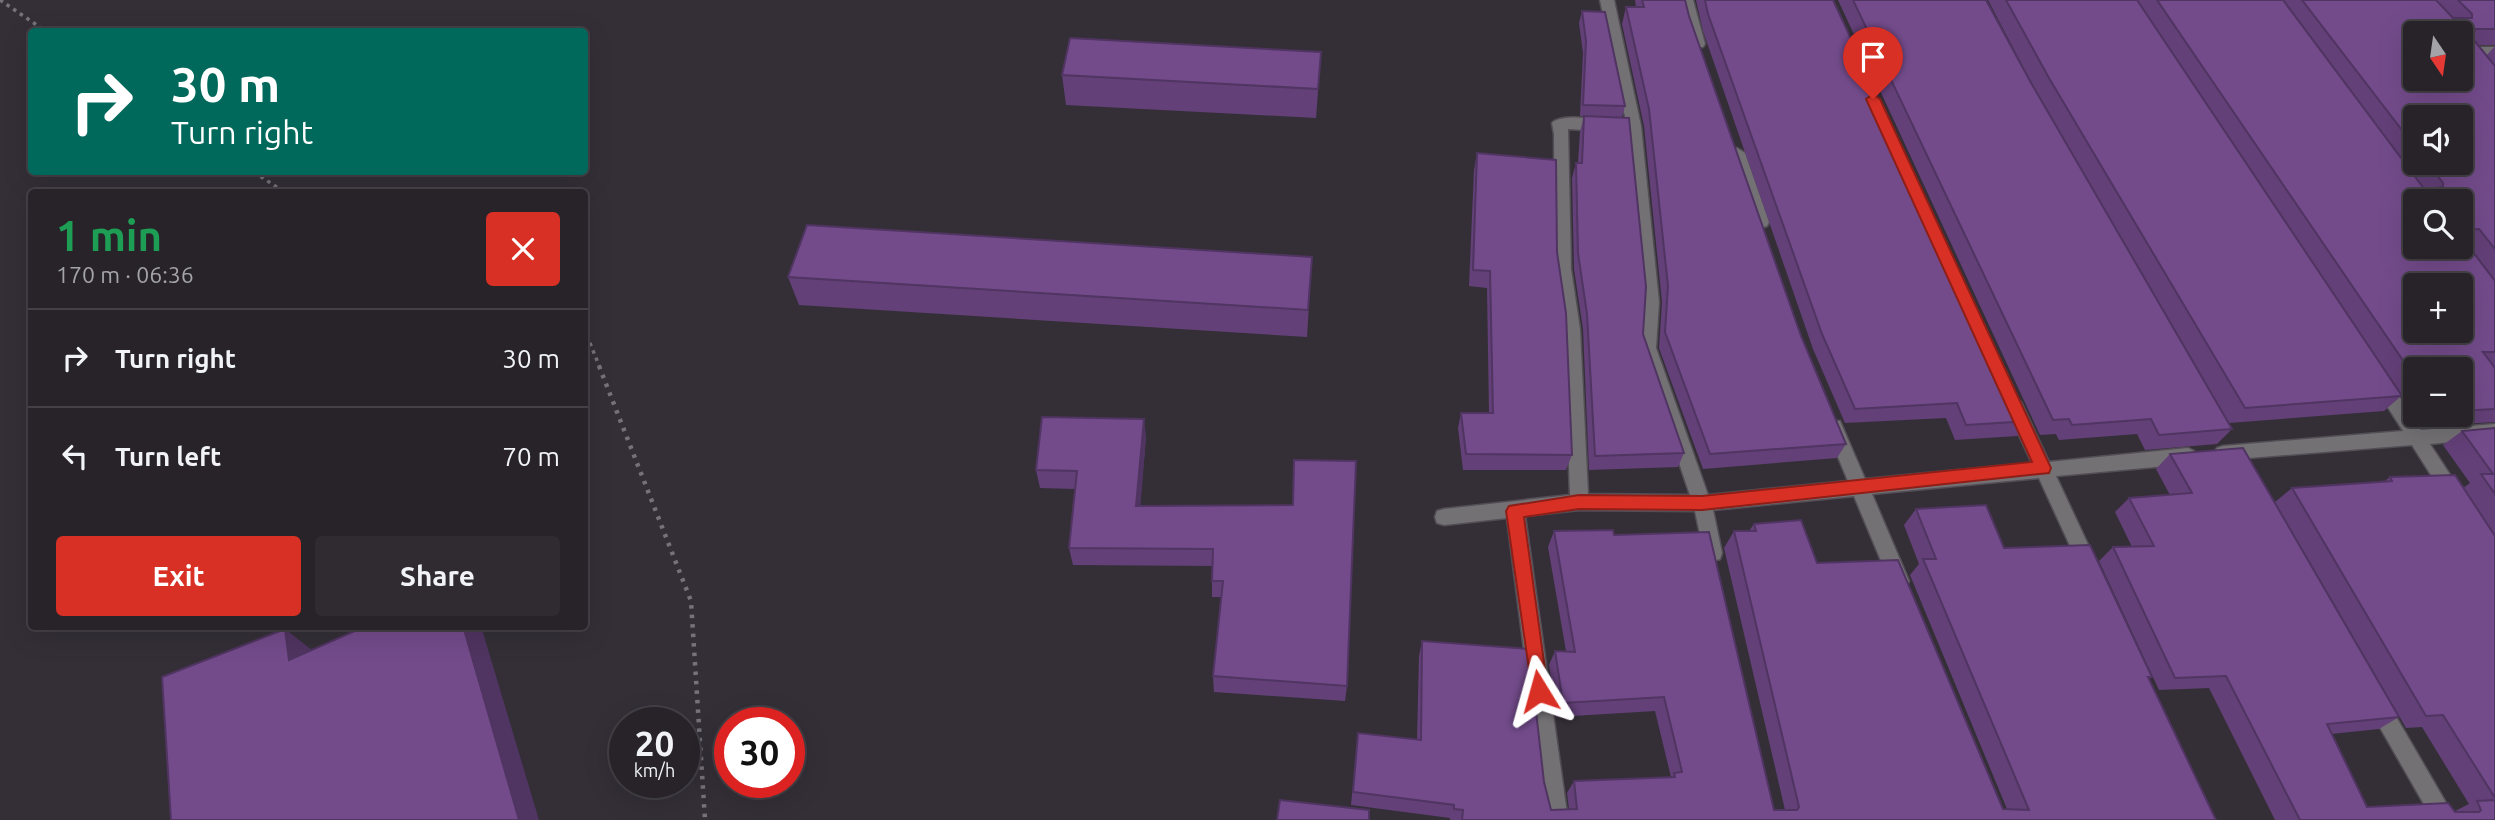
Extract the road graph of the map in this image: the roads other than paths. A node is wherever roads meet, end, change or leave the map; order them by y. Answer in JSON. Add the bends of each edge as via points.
{"nodes":[{"id":1,"x":1607,"y":0,"type":"edge"},
{"id":2,"x":1686,"y":0,"type":"edge"},
{"id":3,"x":2473,"y":50,"type":"edge"},
{"id":4,"x":2495,"y":52,"type":"edge"},
{"id":5,"x":1702,"y":56,"type":"edge"},
{"id":6,"x":2473,"y":61,"type":"edge"},
{"id":7,"x":2495,"y":88,"type":"edge"},
{"id":8,"x":1634,"y":126,"type":"junction"},
{"id":9,"x":1733,"y":142,"type":"edge"},
{"id":10,"x":1768,"y":244,"type":"edge"},
{"id":11,"x":2371,"y":368,"type":"edge"},
{"id":12,"x":2008,"y":392,"type":"edge"},
{"id":13,"x":1829,"y":413,"type":"edge"},
{"id":14,"x":2495,"y":431,"type":"edge"},
{"id":15,"x":2417,"y":437,"type":"junction"},
{"id":16,"x":2043,"y":468,"type":"junction"},
{"id":17,"x":1859,"y":488,"type":"junction"},
{"id":18,"x":1579,"y":502,"type":"junction"},
{"id":19,"x":1702,"y":503,"type":"junction"},
{"id":20,"x":1515,"y":511,"type":"junction"},
{"id":21,"x":2467,"y":515,"type":"edge"},
{"id":22,"x":1444,"y":517,"type":"dead end"},
{"id":23,"x":1717,"y":569,"type":"edge"},
{"id":24,"x":2096,"y":581,"type":"edge"},
{"id":25,"x":1908,"y":603,"type":"edge"},
{"id":26,"x":2370,"y":690,"type":"edge"},
{"id":27,"x":1557,"y":820,"type":"edge"},
{"id":28,"x":2445,"y":820,"type":"edge"}],
"edges":[{"from":1,"to":8,"type":"street"},
{"from":2,"to":5,"type":"street"},
{"from":3,"to":4,"type":"street"},
{"from":6,"to":7,"type":"street"},
{"from":8,"to":18,"type":"street","via":[[1559,123],[1563,269],[1573,329]]},
{"from":8,"to":19,"type":"street","via":[[1651,302],[1648,348]]},
{"from":9,"to":10,"type":"street"},
{"from":11,"to":15,"type":"street"},
{"from":12,"to":16,"type":"street"},
{"from":13,"to":17,"type":"street"},
{"from":14,"to":15,"type":"street"},
{"from":15,"to":16,"type":"street"},
{"from":15,"to":21,"type":"street"},
{"from":16,"to":17,"type":"street"},
{"from":16,"to":24,"type":"street"},
{"from":17,"to":19,"type":"street"},
{"from":17,"to":25,"type":"street"},
{"from":18,"to":19,"type":"street"},
{"from":18,"to":20,"type":"street"},
{"from":19,"to":23,"type":"street"},
{"from":20,"to":22,"type":"street"},
{"from":20,"to":27,"type":"street"},
{"from":26,"to":28,"type":"street"}]}
